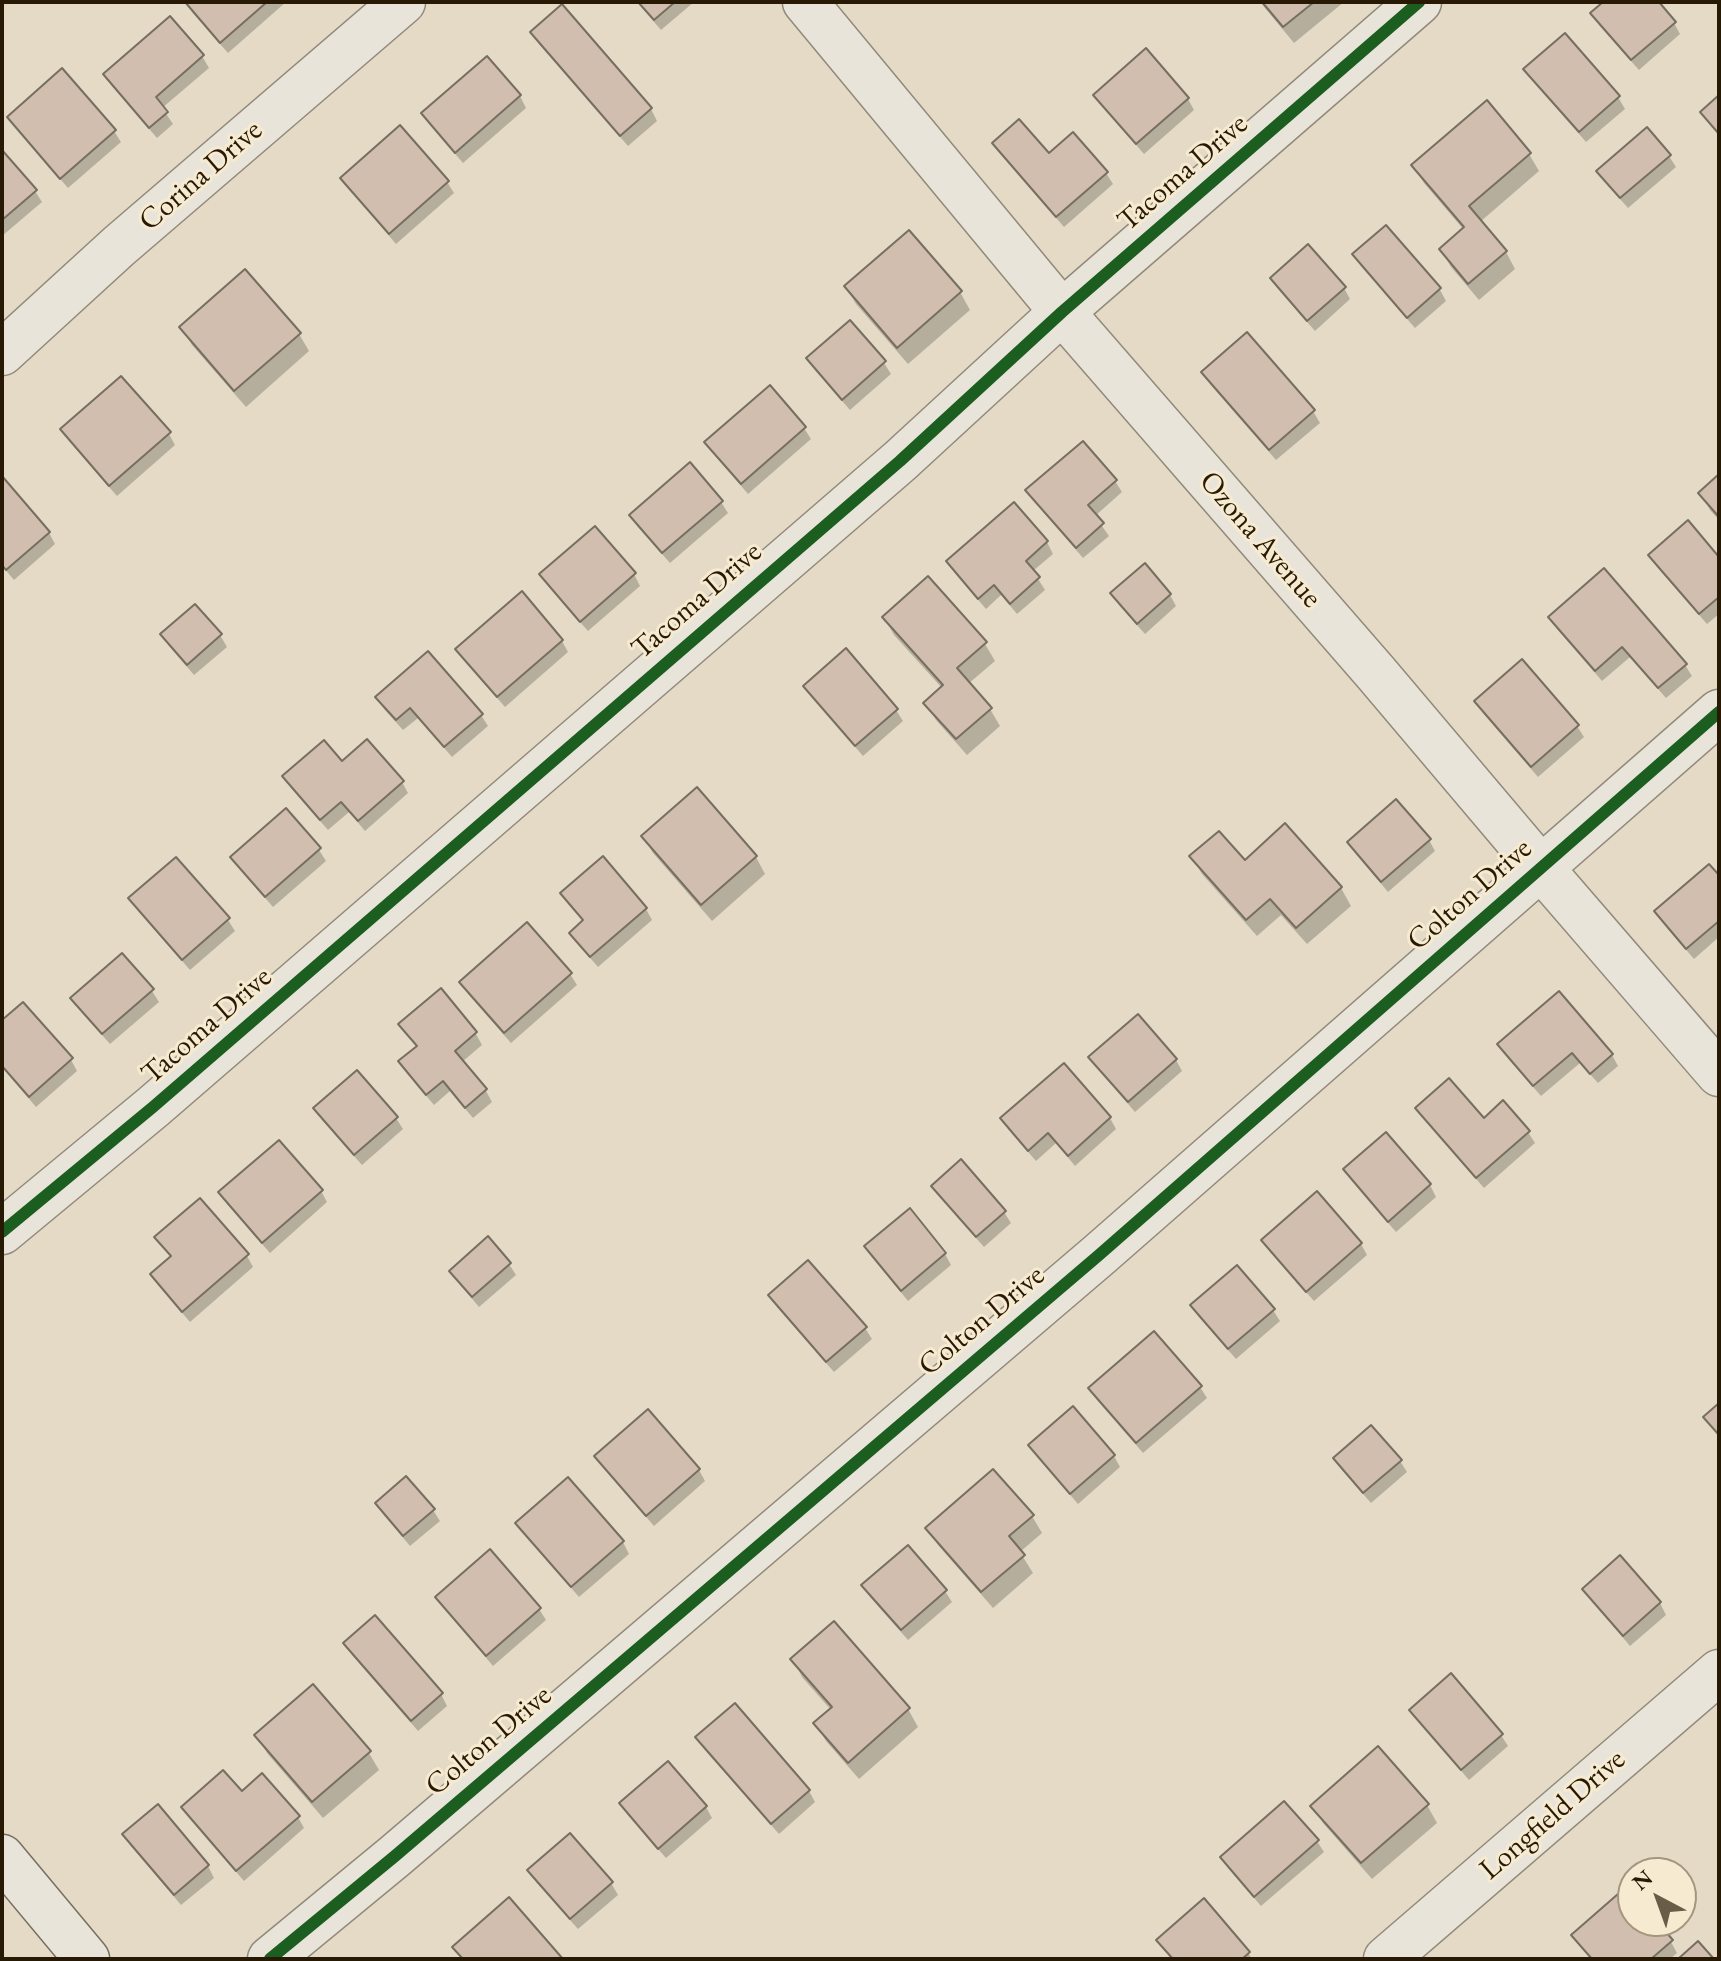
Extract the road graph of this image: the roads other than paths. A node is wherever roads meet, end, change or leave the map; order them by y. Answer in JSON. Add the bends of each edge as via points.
{"nodes":[{"id":1,"x":403,"y":2,"type":"edge"},
{"id":2,"x":805,"y":2,"type":"edge"},
{"id":3,"x":1419,"y":2,"type":"edge"},
{"id":4,"x":1062,"y":312,"type":"junction"},
{"id":5,"x":2,"y":353,"type":"edge"},
{"id":6,"x":1719,"y":712,"type":"edge"},
{"id":7,"x":1541,"y":868,"type":"junction"},
{"id":8,"x":1719,"y":1074,"type":"edge"},
{"id":9,"x":2,"y":1232,"type":"edge"},
{"id":10,"x":1719,"y":1672,"type":"edge"},
{"id":11,"x":2,"y":1857,"type":"edge"},
{"id":12,"x":87,"y":1959,"type":"edge"},
{"id":13,"x":270,"y":1959,"type":"edge"},
{"id":14,"x":1386,"y":1959,"type":"edge"}],
"edges":[{"from":1,"to":5,"type":"street","name":"Corina Drive"},
{"from":2,"to":4,"type":"street","name":"Ozona Avenue"},
{"from":3,"to":4,"type":"street","name":"Tacoma Drive"},
{"from":4,"to":7,"type":"street","name":"Ozona Avenue"},
{"from":4,"to":9,"type":"street","name":"Tacoma Drive","via":[[900,461]]},
{"from":6,"to":7,"type":"street","name":"Colton Drive"},
{"from":7,"to":8,"type":"street","name":"Ozona Avenue"},
{"from":7,"to":13,"type":"street","name":"Colton Drive","via":[[1099,1255]]},
{"from":10,"to":14,"type":"street","name":"Longfield Drive"},
{"from":11,"to":12,"type":"street"}]}
